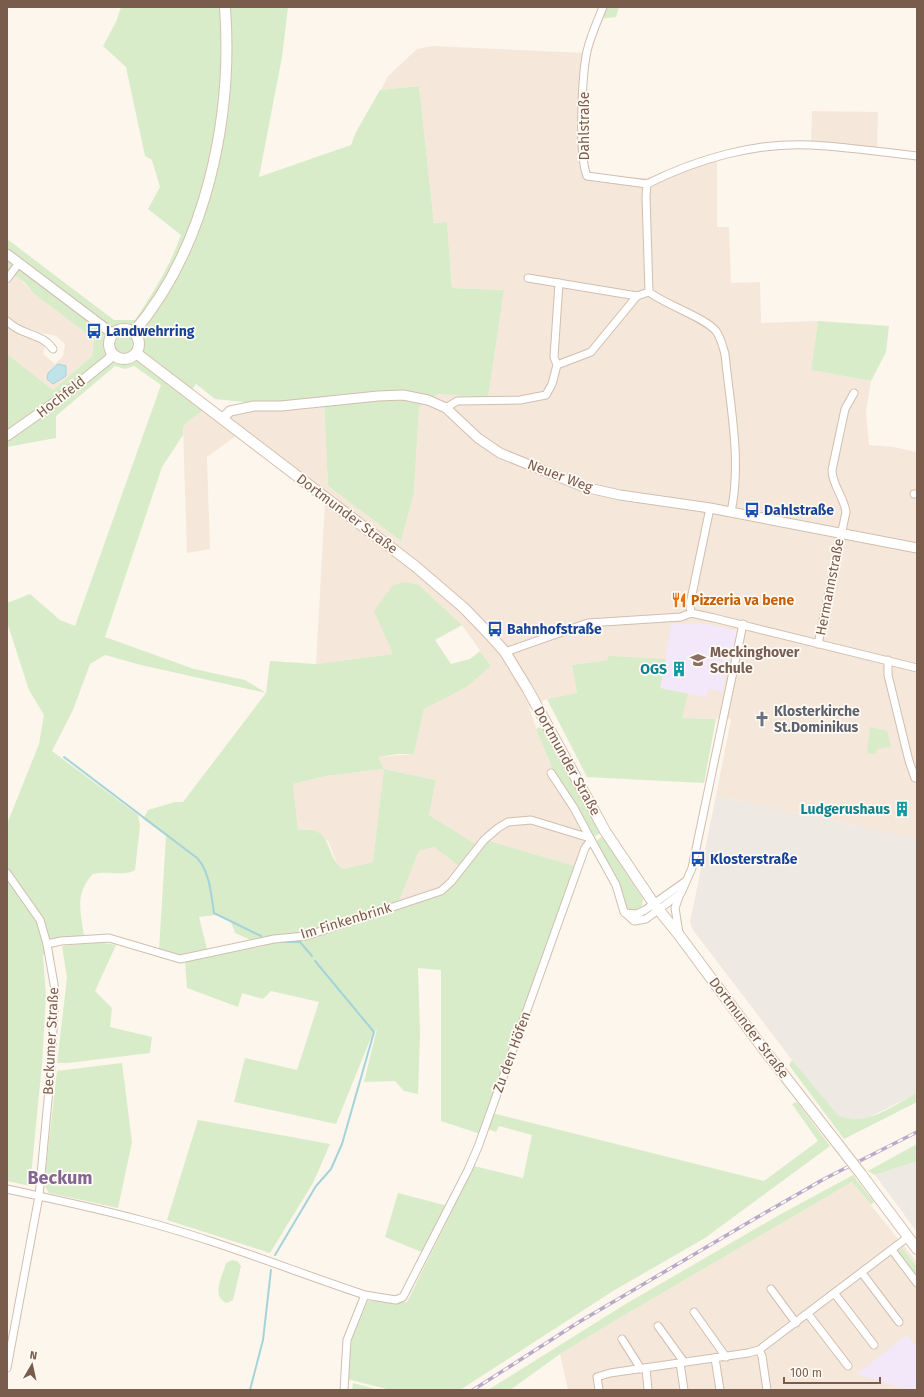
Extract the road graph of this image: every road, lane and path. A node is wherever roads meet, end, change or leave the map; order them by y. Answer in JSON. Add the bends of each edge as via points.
{"nodes":[{"id":1,"x":225,"y":7,"type":"edge"},
{"id":2,"x":603,"y":7,"type":"edge"},
{"id":3,"x":917,"y":156,"type":"edge"},
{"id":4,"x":647,"y":184,"type":"junction"},
{"id":5,"x":7,"y":254,"type":"edge"},
{"id":6,"x":19,"y":263,"type":"junction"},
{"id":7,"x":528,"y":278,"type":"dead end"},
{"id":8,"x":7,"y":279,"type":"edge"},
{"id":9,"x":559,"y":283,"type":"junction"},
{"id":10,"x":649,"y":292,"type":"junction"},
{"id":11,"x":637,"y":296,"type":"junction"},
{"id":12,"x":7,"y":322,"type":"edge"},
{"id":13,"x":133,"y":333,"type":"junction"},
{"id":14,"x":113,"y":334,"type":"junction"},
{"id":15,"x":53,"y":349,"type":"dead end"},
{"id":16,"x":112,"y":353,"type":"junction"},
{"id":17,"x":136,"y":353,"type":"junction"},
{"id":18,"x":557,"y":365,"type":"junction"},
{"id":19,"x":854,"y":393,"type":"dead end"},
{"id":20,"x":446,"y":408,"type":"junction"},
{"id":21,"x":222,"y":419,"type":"junction"},
{"id":22,"x":7,"y":436,"type":"edge"},
{"id":23,"x":710,"y":508,"type":"junction"},
{"id":24,"x":731,"y":512,"type":"junction"},
{"id":25,"x":840,"y":533,"type":"junction"},
{"id":26,"x":917,"y":548,"type":"edge"},
{"id":27,"x":691,"y":613,"type":"junction"},
{"id":28,"x":744,"y":624,"type":"junction"},
{"id":29,"x":818,"y":644,"type":"junction"},
{"id":30,"x":505,"y":652,"type":"junction"},
{"id":31,"x":888,"y":660,"type":"junction"},
{"id":32,"x":917,"y":668,"type":"edge"},
{"id":33,"x":551,"y":773,"type":"dead end"},
{"id":34,"x":915,"y":778,"type":"dead end"},
{"id":35,"x":590,"y":839,"type":"junction"},
{"id":36,"x":7,"y":873,"type":"edge"},
{"id":37,"x":686,"y":881,"type":"junction"},
{"id":38,"x":681,"y":893,"type":"junction"},
{"id":39,"x":656,"y":906,"type":"junction"},
{"id":40,"x":679,"y":935,"type":"junction"},
{"id":41,"x":47,"y":944,"type":"junction"},
{"id":42,"x":7,"y":1189,"type":"edge"},
{"id":43,"x":39,"y":1196,"type":"junction"},
{"id":44,"x":908,"y":1237,"type":"junction"},
{"id":45,"x":917,"y":1249,"type":"edge"},
{"id":46,"x":892,"y":1250,"type":"junction"},
{"id":47,"x":862,"y":1273,"type":"junction"},
{"id":48,"x":917,"y":1283,"type":"edge"},
{"id":49,"x":771,"y":1289,"type":"dead end"},
{"id":50,"x":835,"y":1294,"type":"junction"},
{"id":51,"x":365,"y":1295,"type":"junction"},
{"id":52,"x":694,"y":1312,"type":"dead end"},
{"id":53,"x":808,"y":1314,"type":"junction"},
{"id":54,"x":899,"y":1322,"type":"dead end"},
{"id":55,"x":796,"y":1323,"type":"junction"},
{"id":56,"x":658,"y":1326,"type":"dead end"},
{"id":57,"x":622,"y":1340,"type":"dead end"},
{"id":58,"x":874,"y":1345,"type":"dead end"},
{"id":59,"x":759,"y":1350,"type":"junction"},
{"id":60,"x":726,"y":1356,"type":"junction"},
{"id":61,"x":715,"y":1358,"type":"junction"},
{"id":62,"x":682,"y":1363,"type":"junction"},
{"id":63,"x":848,"y":1366,"type":"dead end"},
{"id":64,"x":7,"y":1368,"type":"edge"},
{"id":65,"x":643,"y":1368,"type":"junction"},
{"id":66,"x":344,"y":1390,"type":"edge"},
{"id":67,"x":599,"y":1390,"type":"edge"},
{"id":68,"x":648,"y":1390,"type":"edge"},
{"id":69,"x":684,"y":1390,"type":"edge"},
{"id":70,"x":720,"y":1390,"type":"edge"},
{"id":71,"x":767,"y":1390,"type":"edge"}],
"edges":[{"from":1,"to":13,"type":"main road","via":[[227,60],[224,108],[208,182],[195,224],[174,272]]},
{"from":2,"to":4,"type":"street","name":"Dahlstraße","via":[[591,34],[587,53],[582,134],[584,170],[587,176]]},
{"from":3,"to":4,"type":"street","via":[[811,145],[782,145],[717,157],[669,173]]},
{"from":4,"to":10,"type":"street"},
{"from":5,"to":6,"type":"street"},
{"from":6,"to":8,"type":"street"},
{"from":6,"to":14,"type":"street"},
{"from":7,"to":9,"type":"street"},
{"from":9,"to":11,"type":"street"},
{"from":9,"to":18,"type":"street","via":[[554,357]]},
{"from":10,"to":11,"type":"street"},
{"from":10,"to":24,"type":"street","via":[[660,301],[712,327],[720,338],[725,354],[736,471]]},
{"from":11,"to":18,"type":"street","via":[[592,352]]},
{"from":12,"to":15,"type":"street","via":[[15,329],[47,340]]},
{"from":13,"to":14,"type":"main road","via":[[125,329]]},
{"from":13,"to":17,"type":"main road","via":[[138,340]]},
{"from":14,"to":16,"type":"main road","via":[[109,344]]},
{"from":16,"to":17,"type":"main road","via":[[115,357],[124,359]]},
{"from":16,"to":22,"type":"street","name":"Hochfeld","via":[[109,359],[58,400]]},
{"from":17,"to":21,"type":"main road","name":"Dortmunder Straße"},
{"from":18,"to":20,"type":"street","via":[[546,395],[520,400],[457,401]]},
{"from":19,"to":25,"type":"street","name":"Hermannstraße","via":[[845,409],[832,470],[846,512]]},
{"from":20,"to":21,"type":"street","name":"Neuer Weg","via":[[428,400],[403,395],[378,396],[254,406],[232,410]]},
{"from":20,"to":23,"type":"street","name":"Neuer Weg","via":[[478,438],[500,453],[584,487]]},
{"from":21,"to":30,"type":"main road","name":"Dortmunder Straße","via":[[425,575],[464,608]]},
{"from":23,"to":24,"type":"street","name":"Neuer Weg"},
{"from":23,"to":27,"type":"street","via":[[690,604]]},
{"from":24,"to":25,"type":"street","name":"Neuer Weg"},
{"from":25,"to":26,"type":"street","name":"Neuer Weg"},
{"from":25,"to":29,"type":"street","name":"Hermannstraße"},
{"from":27,"to":28,"type":"street"},
{"from":27,"to":30,"type":"street","via":[[681,617],[588,623]]},
{"from":28,"to":29,"type":"street"},
{"from":28,"to":37,"type":"street","via":[[696,857]]},
{"from":29,"to":31,"type":"street"},
{"from":30,"to":39,"type":"main road","name":"Dortmunder Straße","via":[[543,715],[605,831]]},
{"from":31,"to":32,"type":"street"},
{"from":31,"to":34,"type":"street","via":[[888,675]]},
{"from":33,"to":35,"type":"street"},
{"from":35,"to":39,"type":"street","via":[[616,885],[624,912],[634,921],[646,919]]},
{"from":35,"to":41,"type":"street","name":"Im Finkenbrink","via":[[531,820],[508,822],[484,840],[441,891],[306,936],[274,939],[180,959],[108,938]]},
{"from":35,"to":51,"type":"street","name":"Zu den Höfen","via":[[468,1170],[403,1297],[396,1300]]},
{"from":36,"to":41,"type":"street","name":"Beckumer Straße","via":[[40,920]]},
{"from":37,"to":38,"type":"street"},
{"from":37,"to":39,"type":"street"},
{"from":38,"to":39,"type":"street"},
{"from":38,"to":40,"type":"street","via":[[675,908]]},
{"from":39,"to":40,"type":"main road","name":"Dortmunder Straße"},
{"from":40,"to":44,"type":"main road","name":"Dortmunder Straße","bridge":true},
{"from":41,"to":43,"type":"street","name":"Beckumer Straße","via":[[55,990],[51,1068]]},
{"from":42,"to":43,"type":"street"},
{"from":43,"to":51,"type":"street","name":"Zu den Höfen","via":[[141,1220]]},
{"from":43,"to":64,"type":"street","name":"Beckumer Straße"},
{"from":44,"to":45,"type":"main road","name":"Dortmunder Straße"},
{"from":44,"to":46,"type":"street"},
{"from":46,"to":47,"type":"street"},
{"from":46,"to":48,"type":"street"},
{"from":47,"to":50,"type":"street"},
{"from":47,"to":54,"type":"street"},
{"from":49,"to":55,"type":"street"},
{"from":50,"to":53,"type":"street"},
{"from":50,"to":58,"type":"street"},
{"from":51,"to":66,"type":"street","via":[[347,1340]]},
{"from":52,"to":60,"type":"street"},
{"from":53,"to":55,"type":"street"},
{"from":53,"to":63,"type":"street"},
{"from":55,"to":59,"type":"street"},
{"from":56,"to":62,"type":"street"},
{"from":57,"to":65,"type":"street"},
{"from":59,"to":60,"type":"street"},
{"from":59,"to":71,"type":"street"},
{"from":60,"to":61,"type":"street"},
{"from":61,"to":62,"type":"street"},
{"from":61,"to":70,"type":"street"},
{"from":62,"to":65,"type":"street"},
{"from":62,"to":69,"type":"street"},
{"from":65,"to":67,"type":"street","via":[[597,1377]]},
{"from":65,"to":68,"type":"street"}]}
